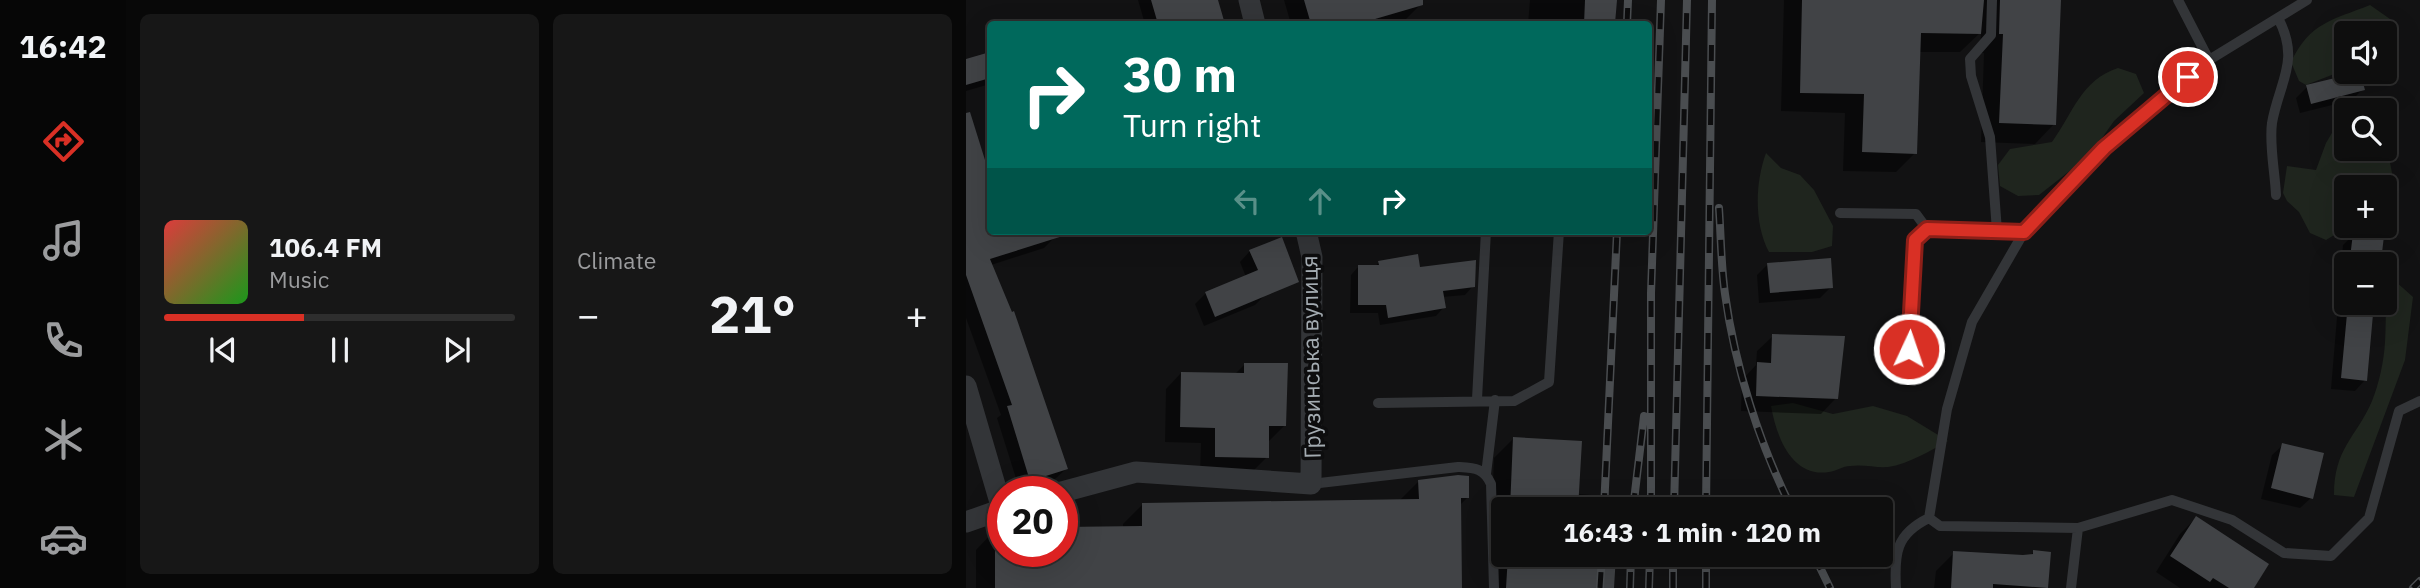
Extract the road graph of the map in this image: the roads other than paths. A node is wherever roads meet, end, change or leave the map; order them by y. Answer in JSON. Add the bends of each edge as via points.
{"nodes":[{"id":1,"x":1249,"y":0,"type":"edge"},
{"id":2,"x":1992,"y":0,"type":"edge"},
{"id":3,"x":2178,"y":0,"type":"edge"},
{"id":4,"x":2307,"y":0,"type":"edge"},
{"id":5,"x":2278,"y":18,"type":"junction"},
{"id":6,"x":1254,"y":21,"type":"edge"},
{"id":7,"x":2209,"y":60,"type":"junction"},
{"id":8,"x":2276,"y":195,"type":"dead end"},
{"id":9,"x":1840,"y":214,"type":"dead end"},
{"id":10,"x":1927,"y":229,"type":"junction"},
{"id":11,"x":1997,"y":231,"type":"junction"},
{"id":12,"x":2024,"y":232,"type":"junction"},
{"id":13,"x":1307,"y":235,"type":"edge"},
{"id":14,"x":1486,"y":235,"type":"edge"},
{"id":15,"x":1559,"y":235,"type":"edge"},
{"id":16,"x":1878,"y":349,"type":"dead end"},
{"id":17,"x":966,"y":386,"type":"edge"},
{"id":18,"x":1477,"y":399,"type":"junction"},
{"id":19,"x":1495,"y":400,"type":"junction"},
{"id":20,"x":2420,"y":401,"type":"edge"},
{"id":21,"x":1378,"y":402,"type":"dead end"},
{"id":22,"x":1486,"y":474,"type":"junction"},
{"id":23,"x":993,"y":476,"type":"edge"},
{"id":24,"x":1311,"y":484,"type":"junction"},
{"id":25,"x":1078,"y":488,"type":"edge"},
{"id":26,"x":987,"y":515,"type":"edge"},
{"id":27,"x":1929,"y":518,"type":"junction"},
{"id":28,"x":966,"y":522,"type":"edge"},
{"id":29,"x":2078,"y":528,"type":"junction"},
{"id":30,"x":1494,"y":588,"type":"edge"},
{"id":31,"x":1896,"y":588,"type":"edge"},
{"id":32,"x":2071,"y":588,"type":"edge"}],
"edges":[{"from":1,"to":6,"type":"street"},
{"from":2,"to":11,"type":"lane","via":[[1991,35],[1970,59],[1990,137]]},
{"from":3,"to":7,"type":"lane"},
{"from":4,"to":5,"type":"lane"},
{"from":5,"to":7,"type":"lane"},
{"from":5,"to":8,"type":"lane","via":[[2287,34],[2290,68],[2272,124]]},
{"from":7,"to":12,"type":"lane","via":[[2104,148]]},
{"from":9,"to":10,"type":"lane","via":[[1916,214]]},
{"from":10,"to":11,"type":"lane"},
{"from":10,"to":16,"type":"lane","via":[[1915,240],[1909,349]]},
{"from":11,"to":12,"type":"lane"},
{"from":12,"to":27,"type":"lane","via":[[1972,322],[1947,409]]},
{"from":13,"to":24,"type":"street","name":"Грузинська вулиця","via":[[1312,257]]},
{"from":14,"to":18,"type":"lane"},
{"from":15,"to":19,"type":"lane","via":[[1549,382],[1514,401]]},
{"from":17,"to":23,"type":"street"},
{"from":18,"to":19,"type":"lane"},
{"from":18,"to":21,"type":"lane"},
{"from":19,"to":22,"type":"lane"},
{"from":20,"to":29,"type":"lane","via":[[2399,411],[2370,518],[2332,556],[2284,553],[2232,520],[2172,500]]},
{"from":22,"to":24,"type":"lane","via":[[1458,467]]},
{"from":22,"to":30,"type":"lane","via":[[1491,484]]},
{"from":24,"to":25,"type":"street","via":[[1136,472]]},
{"from":26,"to":28,"type":"street"},
{"from":27,"to":29,"type":"lane","via":[[1940,526]]},
{"from":27,"to":31,"type":"lane","via":[[1909,528],[1894,558]]},
{"from":29,"to":32,"type":"lane"}]}
